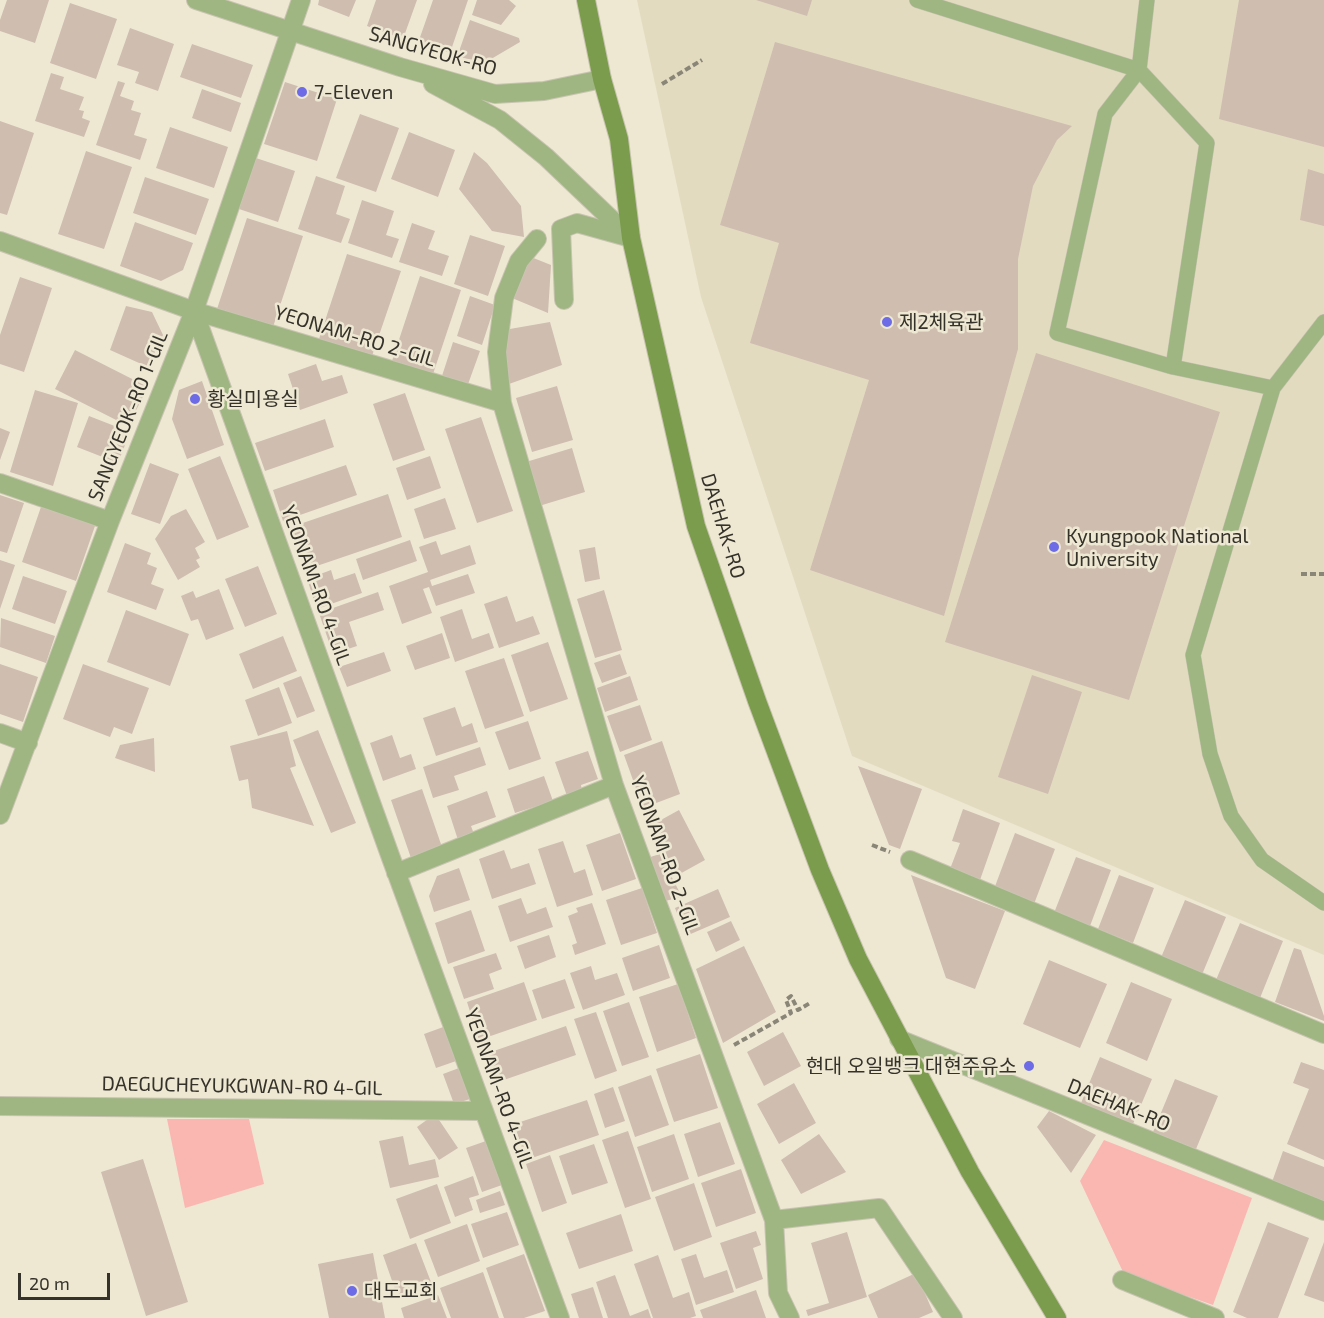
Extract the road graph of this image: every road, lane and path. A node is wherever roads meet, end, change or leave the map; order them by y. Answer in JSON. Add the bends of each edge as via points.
{"nodes":[{"id":1,"x":196,"y":0,"type":"edge"},
{"id":2,"x":301,"y":0,"type":"edge"},
{"id":3,"x":586,"y":0,"type":"edge"},
{"id":4,"x":917,"y":0,"type":"edge"},
{"id":5,"x":1147,"y":0,"type":"edge"},
{"id":6,"x":289,"y":31,"type":"junction"},
{"id":7,"x":702,"y":60,"type":"dead end"},
{"id":8,"x":400,"y":67,"type":"junction"},
{"id":9,"x":1139,"y":70,"type":"junction"},
{"id":10,"x":602,"y":79,"type":"junction"},
{"id":11,"x":662,"y":84,"type":"dead end"},
{"id":12,"x":631,"y":238,"type":"junction"},
{"id":13,"x":537,"y":239,"type":"dead end"},
{"id":14,"x":0,"y":241,"type":"edge"},
{"id":15,"x":564,"y":300,"type":"dead end"},
{"id":16,"x":194,"y":311,"type":"junction"},
{"id":17,"x":1324,"y":322,"type":"edge"},
{"id":18,"x":1173,"y":367,"type":"junction"},
{"id":19,"x":1273,"y":388,"type":"junction"},
{"id":20,"x":502,"y":403,"type":"junction"},
{"id":21,"x":0,"y":483,"type":"edge"},
{"id":22,"x":110,"y":521,"type":"junction"},
{"id":23,"x":1301,"y":574,"type":"dead end"},
{"id":24,"x":1324,"y":574,"type":"edge"},
{"id":25,"x":0,"y":733,"type":"edge"},
{"id":26,"x":28,"y":743,"type":"junction"},
{"id":27,"x":614,"y":785,"type":"junction"},
{"id":28,"x":0,"y":815,"type":"edge"},
{"id":29,"x":910,"y":860,"type":"dead end"},
{"id":30,"x":396,"y":873,"type":"junction"},
{"id":31,"x":1324,"y":903,"type":"edge"},
{"id":32,"x":810,"y":1004,"type":"dead end"},
{"id":33,"x":1324,"y":1034,"type":"edge"},
{"id":34,"x":899,"y":1039,"type":"junction"},
{"id":35,"x":715,"y":1055,"type":"junction"},
{"id":36,"x":0,"y":1106,"type":"edge"},
{"id":37,"x":484,"y":1111,"type":"junction"},
{"id":38,"x":1324,"y":1211,"type":"edge"},
{"id":39,"x":774,"y":1220,"type":"junction"},
{"id":40,"x":1122,"y":1280,"type":"dead end"},
{"id":41,"x":560,"y":1318,"type":"edge"},
{"id":42,"x":790,"y":1318,"type":"edge"},
{"id":43,"x":953,"y":1318,"type":"edge"},
{"id":44,"x":1058,"y":1318,"type":"edge"},
{"id":45,"x":1215,"y":1318,"type":"edge"}],
"edges":[{"from":1,"to":6,"type":"street","name":"SANGYEOK-RO"},
{"from":2,"to":6,"type":"street"},
{"from":3,"to":10,"type":"main road","name":"DAEHAK-RO"},
{"from":4,"to":9,"type":"lane"},
{"from":5,"to":9,"type":"lane"},
{"from":6,"to":8,"type":"street","name":"SANGYEOK-RO"},
{"from":6,"to":16,"type":"street","name":"SANGYEOK-RO 1-GIL"},
{"from":7,"to":11,"type":"path"},
{"from":8,"to":10,"type":"street","name":"SANGYEOK-RO","via":[[495,94],[544,91]]},
{"from":8,"to":12,"type":"street","via":[[500,120]]},
{"from":9,"to":18,"type":"lane","via":[[1207,143]]},
{"from":9,"to":18,"type":"lane","via":[[1105,114],[1057,333]]},
{"from":10,"to":12,"type":"main road","name":"DAEHAK-RO","via":[[619,139]]},
{"from":12,"to":15,"type":"street","via":[[577,223],[561,229]]},
{"from":12,"to":34,"type":"main road","name":"DAEHAK-RO","via":[[696,526],[820,870],[858,959]]},
{"from":13,"to":20,"type":"street","name":"YEONAM-RO 2-GIL","via":[[519,261],[504,298],[497,352]]},
{"from":14,"to":16,"type":"street","name":"YEONAM-RO 2-GIL"},
{"from":16,"to":20,"type":"street","name":"YEONAM-RO 2-GIL"},
{"from":16,"to":22,"type":"street","name":"SANGYEOK-RO 1-GIL"},
{"from":16,"to":30,"type":"street","name":"YEONAM-RO 4-GIL"},
{"from":17,"to":19,"type":"lane"},
{"from":18,"to":19,"type":"lane"},
{"from":19,"to":31,"type":"lane","via":[[1193,655],[1210,754],[1232,816],[1262,860]]},
{"from":20,"to":27,"type":"street","name":"YEONAM-RO 2-GIL"},
{"from":21,"to":22,"type":"street"},
{"from":22,"to":26,"type":"street","name":"SANGYEOK-RO 1-GIL"},
{"from":23,"to":24,"type":"path"},
{"from":25,"to":26,"type":"street"},
{"from":26,"to":28,"type":"street","name":"SANGYEOK-RO 1-GIL"},
{"from":27,"to":30,"type":"street"},
{"from":27,"to":35,"type":"street","name":"YEONAM-RO 2-GIL"},
{"from":29,"to":33,"type":"street"},
{"from":30,"to":37,"type":"street","name":"YEONAM-RO 4-GIL"},
{"from":32,"to":35,"type":"path","via":[[798,1010],[791,996],[786,1000],[791,1013]]},
{"from":34,"to":38,"type":"street","name":"DAEHAK-RO"},
{"from":34,"to":44,"type":"main road","name":"DAEHAK-RO","via":[[970,1172]]},
{"from":35,"to":39,"type":"street","name":"YEONAM-RO 2-GIL"},
{"from":36,"to":37,"type":"street","name":"DAEGUCHEYUKGWAN-RO 4-GIL"},
{"from":37,"to":41,"type":"street","name":"YEONAM-RO 4-GIL"},
{"from":39,"to":42,"type":"street","name":"YEONAM-RO 2-GIL","via":[[778,1293]]},
{"from":39,"to":43,"type":"street","via":[[879,1208]]},
{"from":40,"to":45,"type":"street"}]}
